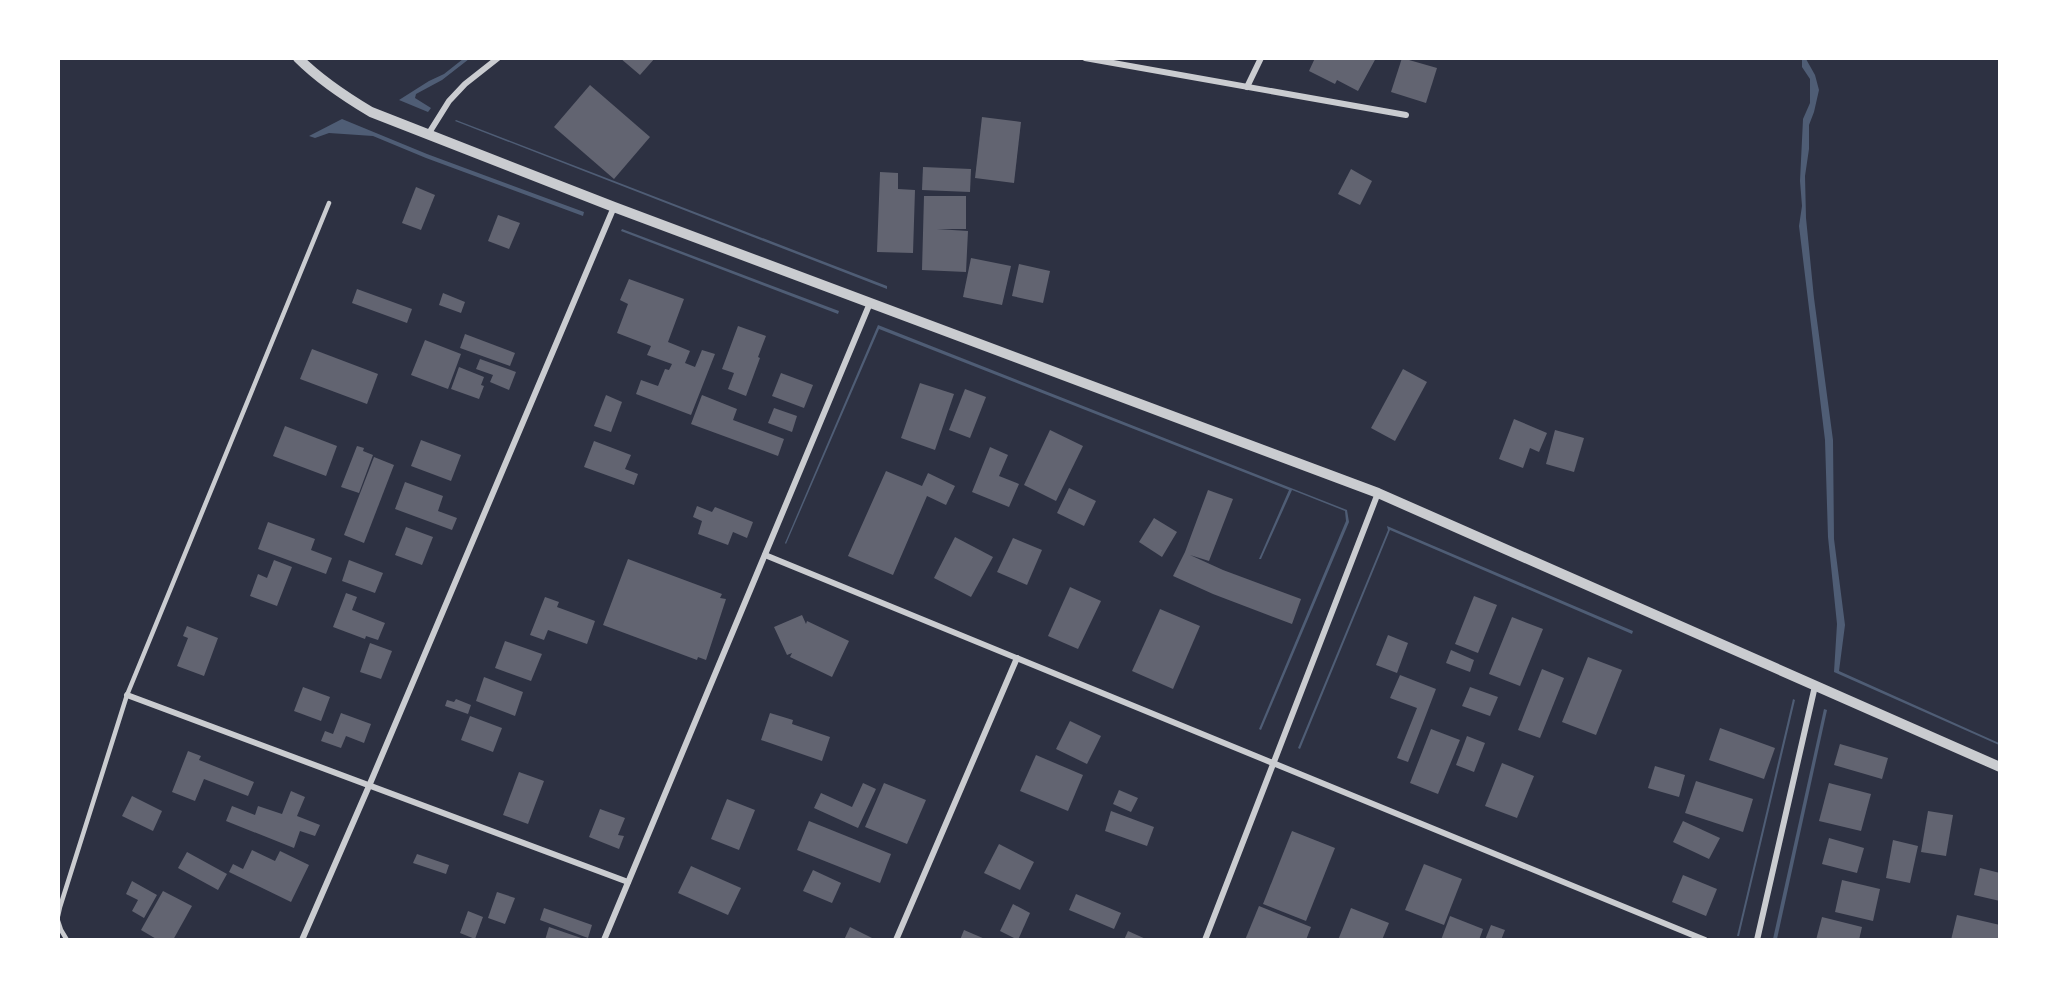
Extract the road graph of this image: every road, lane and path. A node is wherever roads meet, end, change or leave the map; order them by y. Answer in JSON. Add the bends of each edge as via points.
{"nodes":[{"id":1,"x":298,"y":58,"type":"edge"},
{"id":2,"x":498,"y":58,"type":"edge"},
{"id":3,"x":1085,"y":58,"type":"edge"},
{"id":4,"x":1261,"y":58,"type":"edge"},
{"id":5,"x":1246,"y":87,"type":"junction"},
{"id":6,"x":1406,"y":115,"type":"dead end"},
{"id":7,"x":429,"y":133,"type":"junction"},
{"id":8,"x":328,"y":203,"type":"dead end"},
{"id":9,"x":614,"y":207,"type":"junction"},
{"id":10,"x":870,"y":303,"type":"junction"},
{"id":11,"x":1378,"y":493,"type":"junction"},
{"id":12,"x":765,"y":555,"type":"junction"},
{"id":13,"x":1017,"y":658,"type":"junction"},
{"id":14,"x":1815,"y":686,"type":"junction"},
{"id":15,"x":127,"y":695,"type":"junction"},
{"id":16,"x":1273,"y":763,"type":"junction"},
{"id":17,"x":2000,"y":767,"type":"edge"},
{"id":18,"x":369,"y":786,"type":"junction"},
{"id":19,"x":628,"y":882,"type":"junction"},
{"id":20,"x":58,"y":919,"type":"edge"},
{"id":21,"x":67,"y":939,"type":"edge"},
{"id":22,"x":302,"y":939,"type":"edge"},
{"id":23,"x":604,"y":939,"type":"edge"},
{"id":24,"x":896,"y":939,"type":"edge"},
{"id":25,"x":1205,"y":939,"type":"edge"},
{"id":26,"x":1705,"y":939,"type":"edge"},
{"id":27,"x":1757,"y":939,"type":"edge"}],
"edges":[{"from":1,"to":7,"type":"street","via":[[320,80],[371,112]]},
{"from":2,"to":7,"type":"street","via":[[448,102]]},
{"from":3,"to":5,"type":"street"},
{"from":4,"to":5,"type":"street"},
{"from":5,"to":6,"type":"street"},
{"from":7,"to":9,"type":"street"},
{"from":8,"to":15,"type":"lane"},
{"from":9,"to":10,"type":"street"},
{"from":9,"to":18,"type":"street"},
{"from":10,"to":11,"type":"street"},
{"from":10,"to":12,"type":"street"},
{"from":11,"to":14,"type":"street"},
{"from":11,"to":16,"type":"street"},
{"from":12,"to":13,"type":"street"},
{"from":12,"to":19,"type":"street"},
{"from":13,"to":16,"type":"street"},
{"from":13,"to":24,"type":"street"},
{"from":14,"to":17,"type":"street"},
{"from":14,"to":27,"type":"street"},
{"from":15,"to":18,"type":"street"},
{"from":15,"to":20,"type":"lane"},
{"from":16,"to":25,"type":"street"},
{"from":16,"to":26,"type":"street"},
{"from":18,"to":19,"type":"street"},
{"from":18,"to":22,"type":"street"},
{"from":19,"to":23,"type":"street"},
{"from":20,"to":21,"type":"lane"}]}
